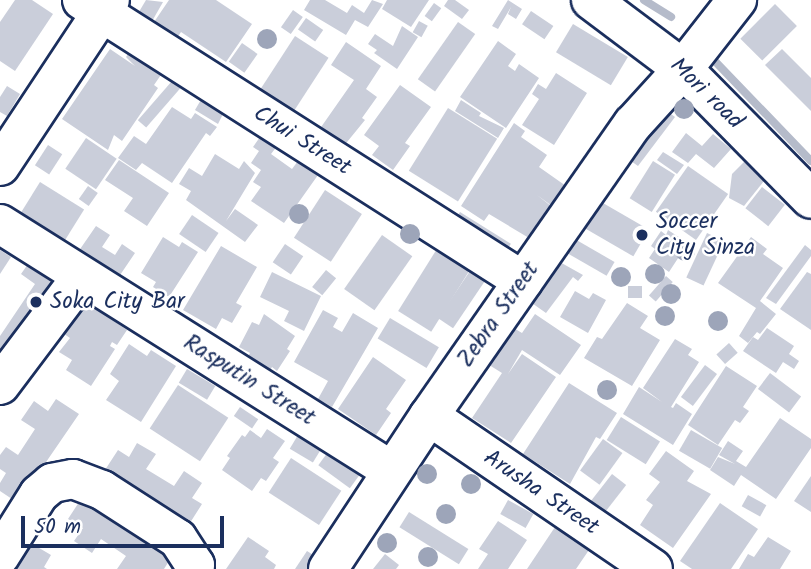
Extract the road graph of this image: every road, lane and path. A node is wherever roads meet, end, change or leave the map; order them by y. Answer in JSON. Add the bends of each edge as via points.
{"nodes":[{"id":1,"x":591,"y":0,"type":"edge"},
{"id":2,"x":737,"y":0,"type":"edge"},
{"id":3,"x":98,"y":4,"type":"edge"},
{"id":4,"x":683,"y":69,"type":"junction"},
{"id":5,"x":0,"y":166,"type":"edge"},
{"id":6,"x":811,"y":200,"type":"edge"},
{"id":7,"x":0,"y":224,"type":"edge"},
{"id":8,"x":82,"y":276,"type":"junction"},
{"id":9,"x":523,"y":281,"type":"junction"},
{"id":10,"x":0,"y":385,"type":"edge"},
{"id":11,"x":429,"y":416,"type":"junction"},
{"id":12,"x":392,"y":471,"type":"junction"},
{"id":13,"x":0,"y":556,"type":"edge"},
{"id":14,"x":194,"y":569,"type":"edge"},
{"id":15,"x":328,"y":569,"type":"edge"},
{"id":16,"x":653,"y":569,"type":"edge"}],
"edges":[{"from":1,"to":4,"type":"street","name":"Mori road"},
{"from":2,"to":4,"type":"street","name":"Zebra Street"},
{"from":3,"to":5,"type":"street"},
{"from":3,"to":9,"type":"street","name":"Chui Street"},
{"from":4,"to":6,"type":"street","name":"Mori road"},
{"from":4,"to":9,"type":"street","name":"Zebra Street","via":[[632,124]]},
{"from":7,"to":8,"type":"street","name":"Rasputin Street"},
{"from":8,"to":10,"type":"street"},
{"from":8,"to":12,"type":"street","name":"Rasputin Street"},
{"from":9,"to":11,"type":"street","name":"Zebra Street"},
{"from":11,"to":12,"type":"street","name":"Zebra Street"},
{"from":11,"to":16,"type":"street","name":"Arusha Street"},
{"from":12,"to":15,"type":"street","name":"Zebra Street"},
{"from":13,"to":14,"type":"street","via":[[38,494],[52,483],[73,479],[102,490],[178,539]]}]}
